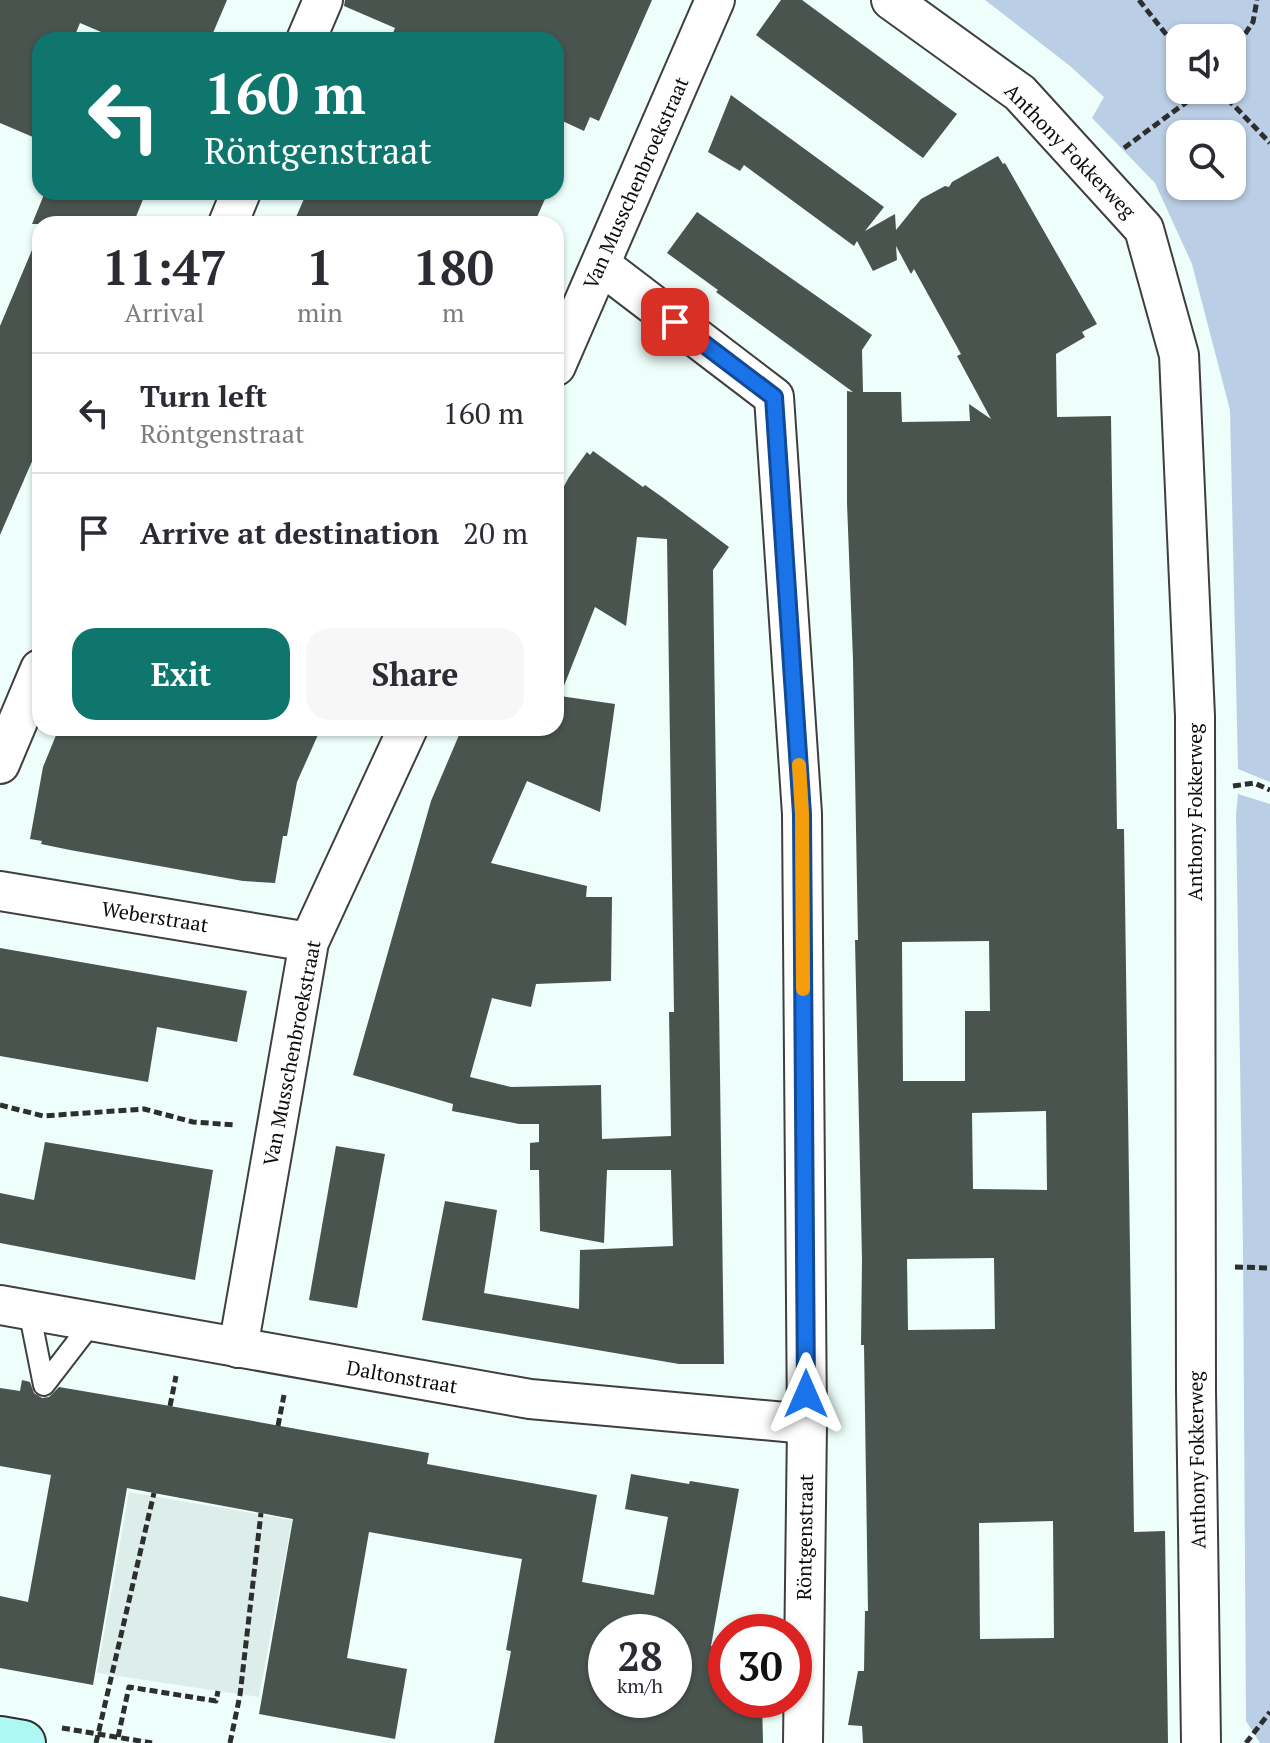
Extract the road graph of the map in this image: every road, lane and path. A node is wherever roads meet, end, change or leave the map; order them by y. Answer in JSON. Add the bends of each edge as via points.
{"nodes":[{"id":1,"x":323,"y":0,"type":"edge"},
{"id":2,"x":715,"y":0,"type":"edge"},
{"id":3,"x":891,"y":0,"type":"edge"},
{"id":4,"x":1139,"y":0,"type":"edge"},
{"id":5,"x":1257,"y":0,"type":"edge"},
{"id":6,"x":309,"y":32,"type":"edge"},
{"id":7,"x":1246,"y":33,"type":"edge"},
{"id":8,"x":1166,"y":34,"type":"edge"},
{"id":9,"x":1184,"y":104,"type":"edge"},
{"id":10,"x":1232,"y":104,"type":"edge"},
{"id":11,"x":1270,"y":143,"type":"edge"},
{"id":12,"x":1091,"y":172,"type":"junction"},
{"id":13,"x":601,"y":265,"type":"junction"},
{"id":14,"x":564,"y":348,"type":"edge"},
{"id":15,"x":32,"y":688,"type":"edge"},
{"id":16,"x":404,"y":736,"type":"edge"},
{"id":17,"x":0,"y":764,"type":"edge"},
{"id":18,"x":0,"y":891,"type":"edge"},
{"id":19,"x":309,"y":942,"type":"junction"},
{"id":20,"x":0,"y":1105,"type":"edge"},
{"id":21,"x":277,"y":1127,"type":"junction"},
{"id":22,"x":15,"y":1308,"type":"edge"},
{"id":23,"x":94,"y":1320,"type":"junction"},
{"id":24,"x":238,"y":1348,"type":"junction"},
{"id":25,"x":807,"y":1424,"type":"junction"},
{"id":26,"x":154,"y":1493,"type":"dead end"},
{"id":27,"x":261,"y":1513,"type":"dead end"},
{"id":28,"x":218,"y":1691,"type":"dead end"},
{"id":29,"x":1270,"y":1712,"type":"edge"},
{"id":30,"x":98,"y":1734,"type":"junction"},
{"id":31,"x":40,"y":1735,"type":"edge"},
{"id":32,"x":118,"y":1737,"type":"junction"},
{"id":33,"x":0,"y":1739,"type":"edge"},
{"id":34,"x":96,"y":1743,"type":"edge"},
{"id":35,"x":152,"y":1743,"type":"edge"},
{"id":36,"x":230,"y":1743,"type":"edge"},
{"id":37,"x":803,"y":1743,"type":"edge"},
{"id":38,"x":1201,"y":1743,"type":"edge"},
{"id":39,"x":1246,"y":1743,"type":"edge"}],
"edges":[{"from":1,"to":6,"type":"street"},
{"from":2,"to":13,"type":"street","name":"Van Musschenbroekstraat"},
{"from":3,"to":12,"type":"street","name":"Anthony Fokkerweg","via":[[1020,93]]},
{"from":4,"to":8,"type":"path"},
{"from":5,"to":7,"type":"path"},
{"from":9,"to":12,"type":"path"},
{"from":10,"to":11,"type":"path"},
{"from":12,"to":38,"type":"street","name":"Anthony Fokkerweg","via":[[1144,229],[1179,355],[1195,716]]},
{"from":13,"to":14,"type":"street","name":"Van Musschenbroekstraat"},
{"from":13,"to":25,"type":"street","name":"Röntgenstraat","via":[[774,397],[802,814]]},
{"from":15,"to":17,"type":"street"},
{"from":16,"to":19,"type":"street","name":"Van Musschenbroekstraat"},
{"from":18,"to":19,"type":"street","name":"Weberstraat"},
{"from":19,"to":21,"type":"street","name":"Van Musschenbroekstraat"},
{"from":20,"to":21,"type":"path","via":[[43,1116],[144,1109],[193,1122]]},
{"from":21,"to":24,"type":"street","name":"Van Musschenbroekstraat"},
{"from":22,"to":23,"type":"street","name":"Daltonstraat"},
{"from":22,"to":23,"type":"lane","via":[[44,1385]]},
{"from":23,"to":24,"type":"street","name":"Daltonstraat"},
{"from":24,"to":25,"type":"street","name":"Daltonstraat","via":[[530,1399]]},
{"from":25,"to":37,"type":"street","name":"Röntgenstraat"},
{"from":26,"to":30,"type":"path"},
{"from":27,"to":36,"type":"path"},
{"from":28,"to":32,"type":"path","via":[[216,1701],[129,1687]]},
{"from":29,"to":39,"type":"path"},
{"from":30,"to":31,"type":"path"},
{"from":30,"to":32,"type":"path"},
{"from":30,"to":34,"type":"path"},
{"from":31,"to":33,"type":"main road"},
{"from":32,"to":35,"type":"path"}]}
